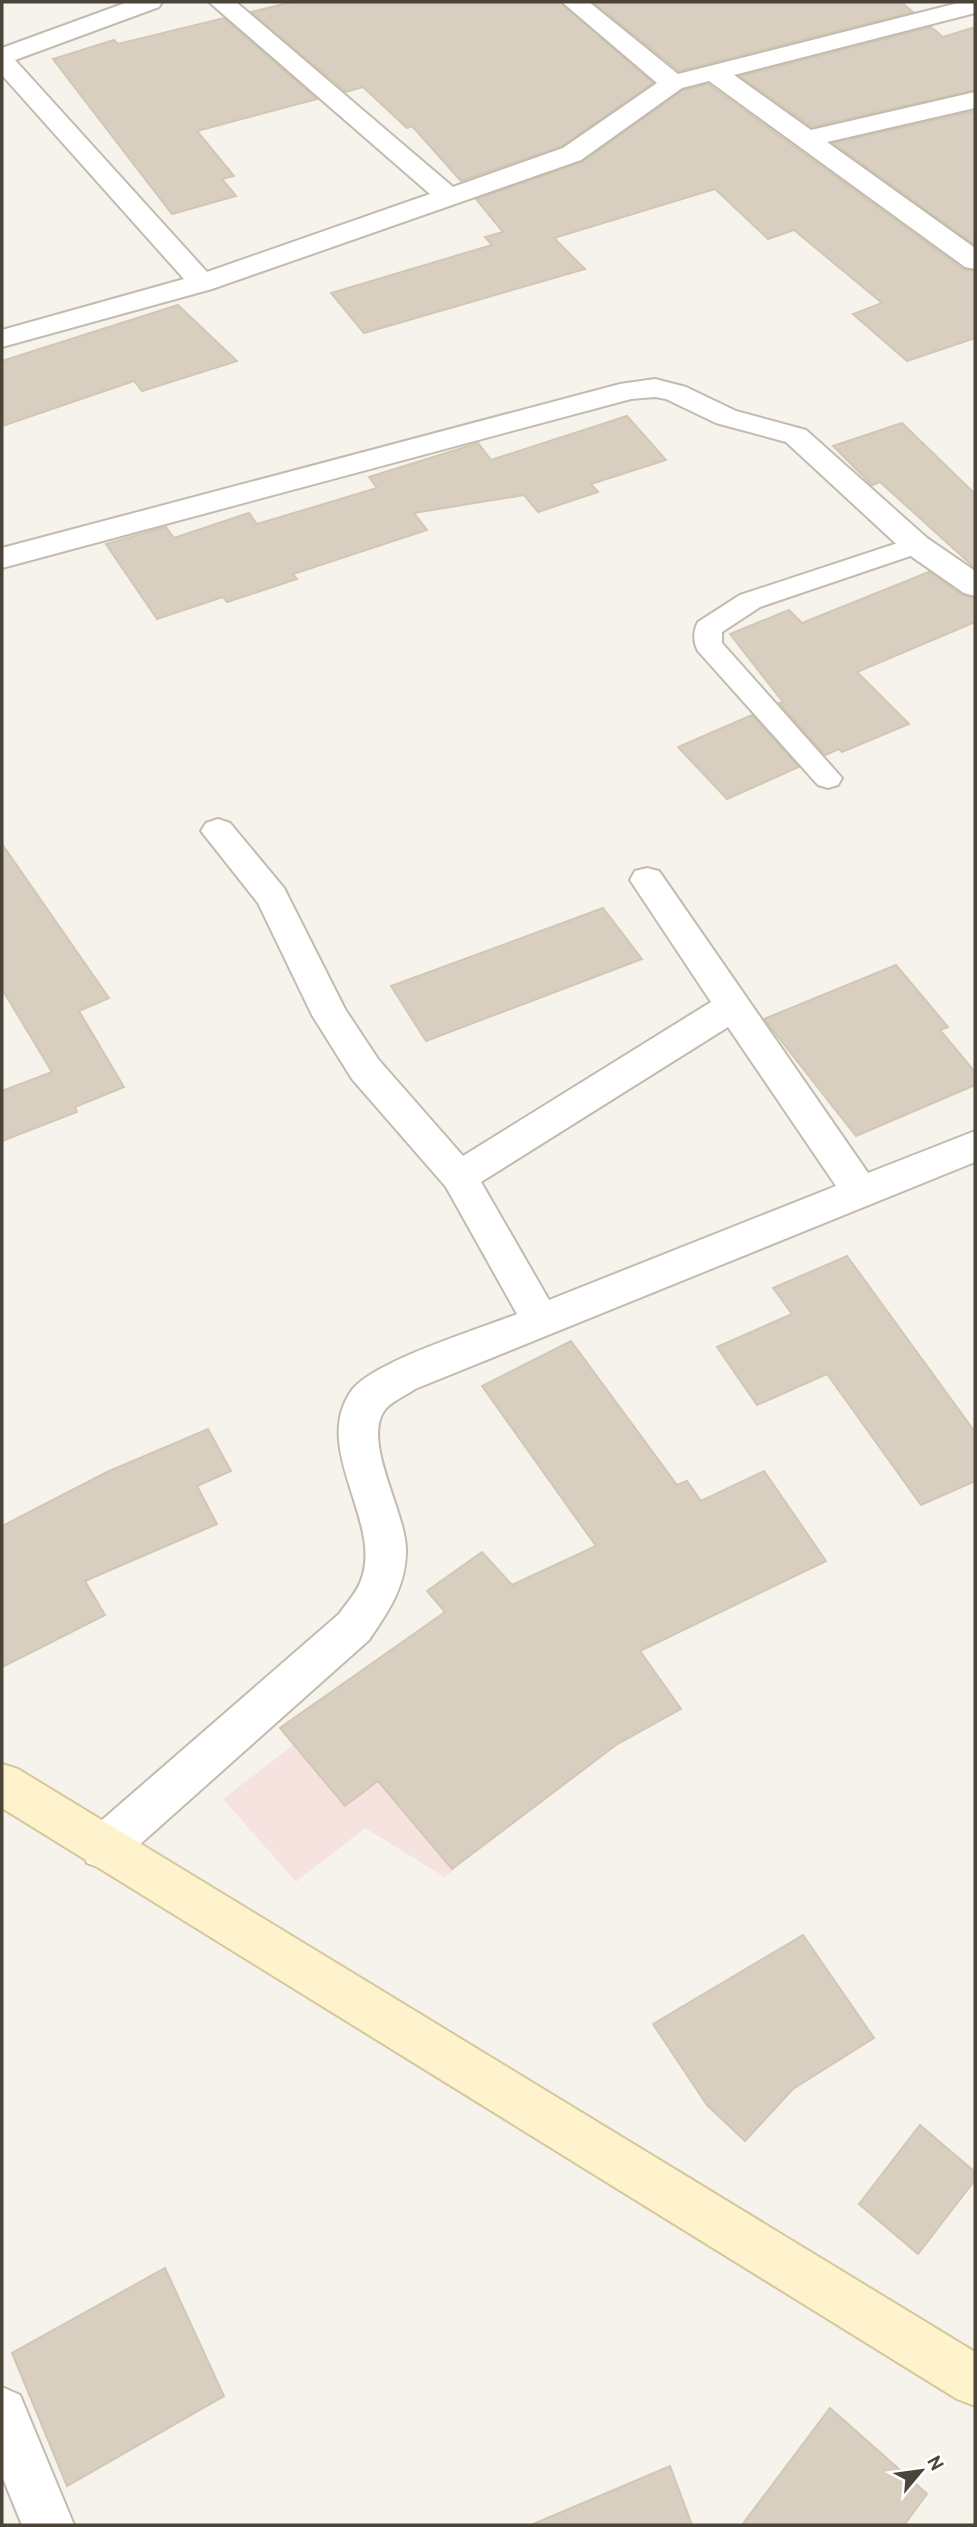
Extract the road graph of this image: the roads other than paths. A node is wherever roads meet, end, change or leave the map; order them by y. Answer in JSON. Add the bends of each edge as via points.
{"nodes":[{"id":1,"x":150,"y":2,"type":"edge"},
{"id":2,"x":221,"y":2,"type":"edge"},
{"id":3,"x":574,"y":2,"type":"edge"},
{"id":4,"x":962,"y":6,"type":"edge"},
{"id":5,"x":2,"y":58,"type":"edge"},
{"id":6,"x":714,"y":72,"type":"junction"},
{"id":7,"x":673,"y":83,"type":"junction"},
{"id":8,"x":973,"y":103,"type":"edge"},
{"id":9,"x":807,"y":139,"type":"junction"},
{"id":10,"x":448,"y":196,"type":"junction"},
{"id":11,"x":975,"y":261,"type":"edge"},
{"id":12,"x":202,"y":283,"type":"junction"},
{"id":13,"x":2,"y":339,"type":"edge"},
{"id":14,"x":916,"y":545,"type":"junction"},
{"id":15,"x":2,"y":558,"type":"edge"},
{"id":16,"x":975,"y":586,"type":"edge"},
{"id":17,"x":828,"y":778,"type":"dead end"},
{"id":18,"x":218,"y":831,"type":"dead end"},
{"id":19,"x":647,"y":880,"type":"dead end"},
{"id":20,"x":733,"y":1006,"type":"junction"},
{"id":21,"x":975,"y":1146,"type":"edge"},
{"id":22,"x":459,"y":1177,"type":"junction"},
{"id":23,"x":860,"y":1192,"type":"junction"},
{"id":24,"x":541,"y":1321,"type":"junction"},
{"id":25,"x":2,"y":1784,"type":"edge"},
{"id":26,"x":103,"y":1847,"type":"junction"},
{"id":27,"x":975,"y":2381,"type":"edge"},
{"id":28,"x":2,"y":2413,"type":"edge"},
{"id":29,"x":48,"y":2525,"type":"edge"}],
"edges":[{"from":1,"to":5,"type":"street"},
{"from":2,"to":10,"type":"street"},
{"from":3,"to":7,"type":"street"},
{"from":4,"to":6,"type":"street"},
{"from":5,"to":12,"type":"street"},
{"from":6,"to":7,"type":"street"},
{"from":6,"to":9,"type":"street"},
{"from":7,"to":10,"type":"street","via":[[572,154]]},
{"from":8,"to":9,"type":"street"},
{"from":9,"to":11,"type":"street"},
{"from":10,"to":12,"type":"street"},
{"from":12,"to":13,"type":"street"},
{"from":14,"to":15,"type":"street","via":[[796,436],[726,417],[656,388],[630,390]]},
{"from":14,"to":16,"type":"street"},
{"from":14,"to":17,"type":"lane","via":[[750,601],[708,628],[708,645]]},
{"from":18,"to":22,"type":"street","via":[[272,897],[330,1015],[365,1069]]},
{"from":19,"to":20,"type":"street"},
{"from":20,"to":22,"type":"street"},
{"from":20,"to":23,"type":"street"},
{"from":21,"to":23,"type":"street"},
{"from":22,"to":24,"type":"street"},
{"from":23,"to":24,"type":"street"},
{"from":24,"to":26,"type":"street","via":[[401,1377],[367,1401],[357,1436],[386,1550],[380,1587],[354,1627]]},
{"from":25,"to":26,"type":"street"},
{"from":26,"to":27,"type":"street"},
{"from":28,"to":29,"type":"street"}]}
